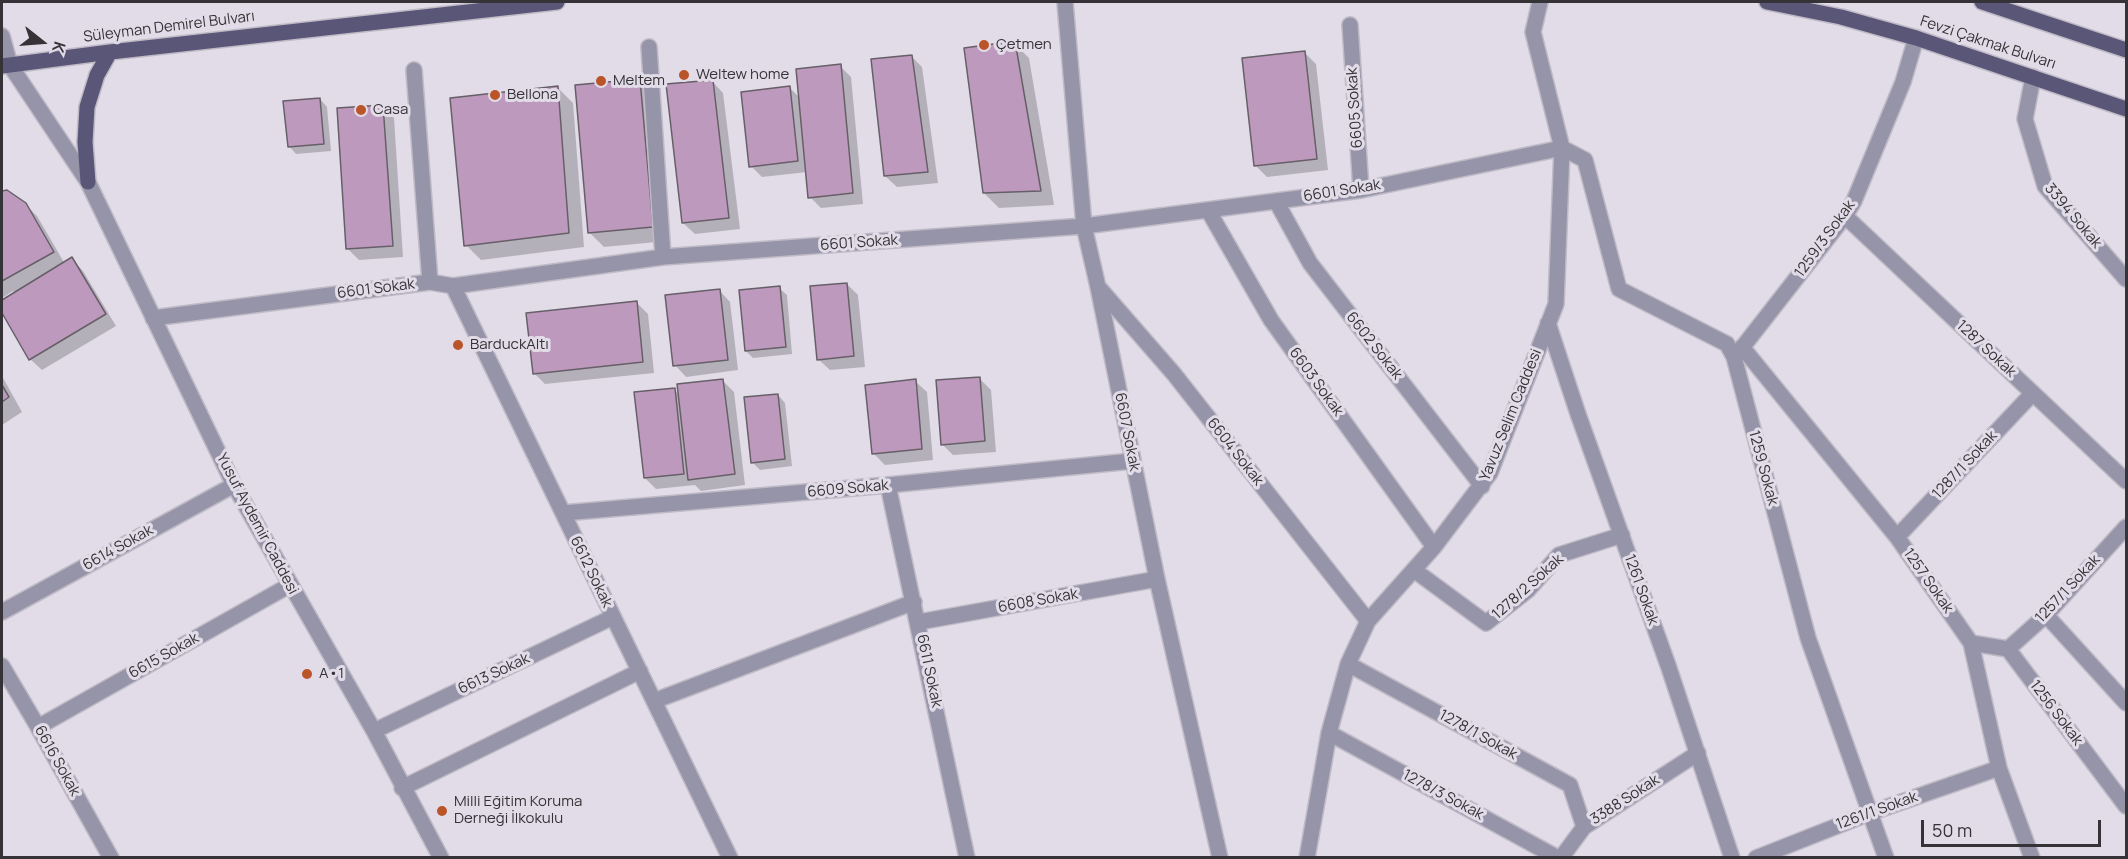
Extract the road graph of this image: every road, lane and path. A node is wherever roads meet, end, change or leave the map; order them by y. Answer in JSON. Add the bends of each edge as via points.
{"nodes":[{"id":1,"x":556,"y":2,"type":"edge"},
{"id":2,"x":1065,"y":2,"type":"edge"},
{"id":3,"x":1540,"y":2,"type":"edge"},
{"id":4,"x":1767,"y":2,"type":"edge"},
{"id":5,"x":1982,"y":2,"type":"edge"},
{"id":6,"x":1350,"y":25,"type":"dead end"},
{"id":7,"x":2,"y":36,"type":"edge"},
{"id":8,"x":1916,"y":38,"type":"junction"},
{"id":9,"x":649,"y":47,"type":"dead end"},
{"id":10,"x":2127,"y":50,"type":"edge"},
{"id":11,"x":110,"y":51,"type":"junction"},
{"id":12,"x":6,"y":66,"type":"edge"},
{"id":13,"x":414,"y":70,"type":"dead end"},
{"id":14,"x":2033,"y":76,"type":"junction"},
{"id":15,"x":2127,"y":109,"type":"edge"},
{"id":16,"x":1562,"y":148,"type":"junction"},
{"id":17,"x":88,"y":182,"type":"junction"},
{"id":18,"x":1361,"y":190,"type":"junction"},
{"id":19,"x":1276,"y":201,"type":"junction"},
{"id":20,"x":1208,"y":210,"type":"junction"},
{"id":21,"x":1845,"y":216,"type":"junction"},
{"id":22,"x":1084,"y":226,"type":"junction"},
{"id":23,"x":663,"y":257,"type":"junction"},
{"id":24,"x":2127,"y":279,"type":"edge"},
{"id":25,"x":430,"y":282,"type":"junction"},
{"id":26,"x":453,"y":286,"type":"junction"},
{"id":27,"x":1098,"y":287,"type":"junction"},
{"id":28,"x":153,"y":318,"type":"junction"},
{"id":29,"x":1548,"y":323,"type":"junction"},
{"id":30,"x":1738,"y":352,"type":"junction"},
{"id":31,"x":2033,"y":393,"type":"junction"},
{"id":32,"x":1132,"y":461,"type":"junction"},
{"id":33,"x":2127,"y":481,"type":"edge"},
{"id":34,"x":234,"y":485,"type":"junction"},
{"id":35,"x":888,"y":486,"type":"junction"},
{"id":36,"x":1482,"y":486,"type":"junction"},
{"id":37,"x":563,"y":513,"type":"junction"},
{"id":38,"x":2127,"y":527,"type":"edge"},
{"id":39,"x":1622,"y":535,"type":"junction"},
{"id":40,"x":1897,"y":537,"type":"junction"},
{"id":41,"x":1434,"y":547,"type":"junction"},
{"id":42,"x":1414,"y":570,"type":"junction"},
{"id":43,"x":1157,"y":579,"type":"junction"},
{"id":44,"x":290,"y":585,"type":"junction"},
{"id":45,"x":914,"y":602,"type":"junction"},
{"id":46,"x":2,"y":612,"type":"edge"},
{"id":47,"x":2046,"y":615,"type":"junction"},
{"id":48,"x":614,"y":617,"type":"junction"},
{"id":49,"x":1368,"y":621,"type":"junction"},
{"id":50,"x":919,"y":622,"type":"junction"},
{"id":51,"x":1971,"y":643,"type":"junction"},
{"id":52,"x":2008,"y":649,"type":"junction"},
{"id":53,"x":1348,"y":664,"type":"junction"},
{"id":54,"x":2,"y":666,"type":"edge"},
{"id":55,"x":640,"y":671,"type":"junction"},
{"id":56,"x":6,"y":683,"type":"edge"},
{"id":57,"x":654,"y":701,"type":"junction"},
{"id":58,"x":2127,"y":703,"type":"edge"},
{"id":59,"x":38,"y":727,"type":"junction"},
{"id":60,"x":374,"y":731,"type":"junction"},
{"id":61,"x":1329,"y":733,"type":"junction"},
{"id":62,"x":1698,"y":753,"type":"junction"},
{"id":63,"x":1999,"y":768,"type":"junction"},
{"id":64,"x":402,"y":788,"type":"junction"},
{"id":65,"x":2127,"y":806,"type":"edge"},
{"id":66,"x":1870,"y":813,"type":"junction"},
{"id":67,"x":1584,"y":827,"type":"junction"},
{"id":68,"x":111,"y":858,"type":"edge"},
{"id":69,"x":441,"y":858,"type":"edge"},
{"id":70,"x":730,"y":858,"type":"edge"},
{"id":71,"x":967,"y":858,"type":"edge"},
{"id":72,"x":1220,"y":858,"type":"edge"},
{"id":73,"x":1307,"y":858,"type":"edge"},
{"id":74,"x":1559,"y":858,"type":"edge"},
{"id":75,"x":1732,"y":858,"type":"edge"},
{"id":76,"x":1756,"y":858,"type":"edge"},
{"id":77,"x":1886,"y":858,"type":"edge"},
{"id":78,"x":2032,"y":858,"type":"edge"}],
"edges":[{"from":1,"to":11,"type":"main road","name":"Süleyman Demirel Bulvarı"},
{"from":2,"to":22,"type":"street","name":"6607 Sokak"},
{"from":3,"to":16,"type":"street","name":"Yavuz Selim Caddesi","via":[[1533,32]]},
{"from":4,"to":8,"type":"main road","name":"Fevzi Çakmak Bulvarı"},
{"from":5,"to":10,"type":"main road"},
{"from":6,"to":18,"type":"street","name":"6605 Sokak"},
{"from":7,"to":12,"type":"street","name":"Yusuf Aydemir Caddesi"},
{"from":8,"to":14,"type":"main road","name":"Fevzi Çakmak Bulvarı"},
{"from":8,"to":21,"type":"street","name":"1259/3 Sokak","via":[[1898,93]]},
{"from":9,"to":23,"type":"street"},
{"from":11,"to":12,"type":"main road","name":"Süleyman Demirel Bulvarı"},
{"from":11,"to":17,"type":"main road","via":[[87,107]]},
{"from":12,"to":17,"type":"street","name":"Yusuf Aydemir Caddesi"},
{"from":13,"to":25,"type":"street"},
{"from":14,"to":15,"type":"main road","name":"Fevzi Çakmak Bulvarı"},
{"from":14,"to":24,"type":"street","name":"3394 Sokak","via":[[2025,119],[2045,186]]},
{"from":16,"to":18,"type":"street","name":"6601 Sokak"},
{"from":16,"to":29,"type":"street","name":"Yavuz Selim Caddesi","via":[[1556,304]]},
{"from":16,"to":30,"type":"street","via":[[1585,160],[1619,289]]},
{"from":17,"to":28,"type":"street","name":"Yusuf Aydemir Caddesi"},
{"from":18,"to":19,"type":"street","name":"6601 Sokak"},
{"from":19,"to":20,"type":"street","name":"6601 Sokak"},
{"from":19,"to":36,"type":"street","name":"6602 Sokak","via":[[1310,263]]},
{"from":20,"to":22,"type":"street","name":"6601 Sokak"},
{"from":20,"to":41,"type":"street","name":"6603 Sokak","via":[[1271,320]]},
{"from":21,"to":30,"type":"street","name":"1259/3 Sokak"},
{"from":21,"to":31,"type":"street","name":"1287 Sokak"},
{"from":22,"to":23,"type":"street","name":"6601 Sokak"},
{"from":22,"to":27,"type":"street","name":"6607 Sokak"},
{"from":23,"to":26,"type":"street","name":"6601 Sokak"},
{"from":25,"to":26,"type":"street","name":"6601 Sokak"},
{"from":25,"to":28,"type":"street","name":"6601 Sokak"},
{"from":26,"to":37,"type":"street","name":"6612 Sokak"},
{"from":27,"to":32,"type":"street","name":"6607 Sokak"},
{"from":27,"to":49,"type":"street","name":"6604 Sokak","via":[[1174,374]]},
{"from":28,"to":34,"type":"street","name":"Yusuf Aydemir Caddesi"},
{"from":29,"to":36,"type":"street","name":"Yavuz Selim Caddesi"},
{"from":29,"to":39,"type":"street","name":"1261 Sokak"},
{"from":30,"to":40,"type":"street","name":"1257 Sokak"},
{"from":30,"to":66,"type":"street","name":"1259 Sokak","via":[[1808,638]]},
{"from":31,"to":33,"type":"street","name":"1287 Sokak"},
{"from":31,"to":40,"type":"street","name":"1287/1 Sokak"},
{"from":32,"to":35,"type":"street","name":"6609 Sokak"},
{"from":32,"to":43,"type":"street","name":"6607 Sokak"},
{"from":34,"to":44,"type":"street","name":"Yusuf Aydemir Caddesi"},
{"from":34,"to":46,"type":"street","name":"6614 Sokak"},
{"from":35,"to":37,"type":"street","name":"6609 Sokak"},
{"from":35,"to":45,"type":"street","name":"6611 Sokak"},
{"from":36,"to":41,"type":"street","name":"Yavuz Selim Caddesi"},
{"from":37,"to":48,"type":"street","name":"6612 Sokak"},
{"from":38,"to":47,"type":"street","name":"1257/1 Sokak"},
{"from":39,"to":42,"type":"street","name":"1278/2 Sokak","via":[[1559,555],[1528,590],[1486,623]]},
{"from":39,"to":62,"type":"street","name":"1261 Sokak"},
{"from":40,"to":51,"type":"street","name":"1257 Sokak"},
{"from":41,"to":42,"type":"street","name":"Yavuz Selim Caddesi"},
{"from":42,"to":49,"type":"street","name":"Yavuz Selim Caddesi"},
{"from":43,"to":50,"type":"street","name":"6608 Sokak"},
{"from":43,"to":72,"type":"street","name":"6607 Sokak"},
{"from":44,"to":59,"type":"street","name":"6615 Sokak"},
{"from":44,"to":60,"type":"street","name":"Yusuf Aydemir Caddesi"},
{"from":45,"to":50,"type":"street","name":"6611 Sokak"},
{"from":45,"to":57,"type":"street"},
{"from":47,"to":52,"type":"street","name":"1257/1 Sokak"},
{"from":47,"to":58,"type":"street"},
{"from":48,"to":55,"type":"street","name":"6612 Sokak"},
{"from":48,"to":60,"type":"street","name":"6613 Sokak"},
{"from":49,"to":53,"type":"street","name":"Yavuz Selim Caddesi"},
{"from":50,"to":71,"type":"street","name":"6611 Sokak"},
{"from":51,"to":52,"type":"street"},
{"from":51,"to":63,"type":"street","name":"1257 Sokak"},
{"from":52,"to":65,"type":"street","name":"1256 Sokak"},
{"from":53,"to":61,"type":"street","name":"Yavuz Selim Caddesi"},
{"from":53,"to":67,"type":"street","name":"1278/1 Sokak","via":[[1570,785]]},
{"from":54,"to":56,"type":"street","name":"6616 Sokak"},
{"from":55,"to":57,"type":"street","name":"6612 Sokak"},
{"from":55,"to":64,"type":"street"},
{"from":56,"to":59,"type":"street","name":"6616 Sokak"},
{"from":57,"to":70,"type":"street","name":"6612 Sokak"},
{"from":59,"to":68,"type":"street","name":"6616 Sokak"},
{"from":60,"to":64,"type":"street","name":"Yusuf Aydemir Caddesi"},
{"from":61,"to":73,"type":"street","name":"Yavuz Selim Caddesi"},
{"from":61,"to":74,"type":"street","name":"1278/3 Sokak"},
{"from":62,"to":67,"type":"street","name":"3388 Sokak"},
{"from":62,"to":75,"type":"street","name":"1261 Sokak"},
{"from":63,"to":66,"type":"street","name":"1261/1 Sokak"},
{"from":63,"to":78,"type":"street","name":"1257 Sokak"},
{"from":64,"to":69,"type":"street","name":"Yusuf Aydemir Caddesi"},
{"from":66,"to":76,"type":"street","name":"1261/1 Sokak"},
{"from":66,"to":77,"type":"street","name":"1259 Sokak"},
{"from":67,"to":74,"type":"street","name":"3388 Sokak"}]}
